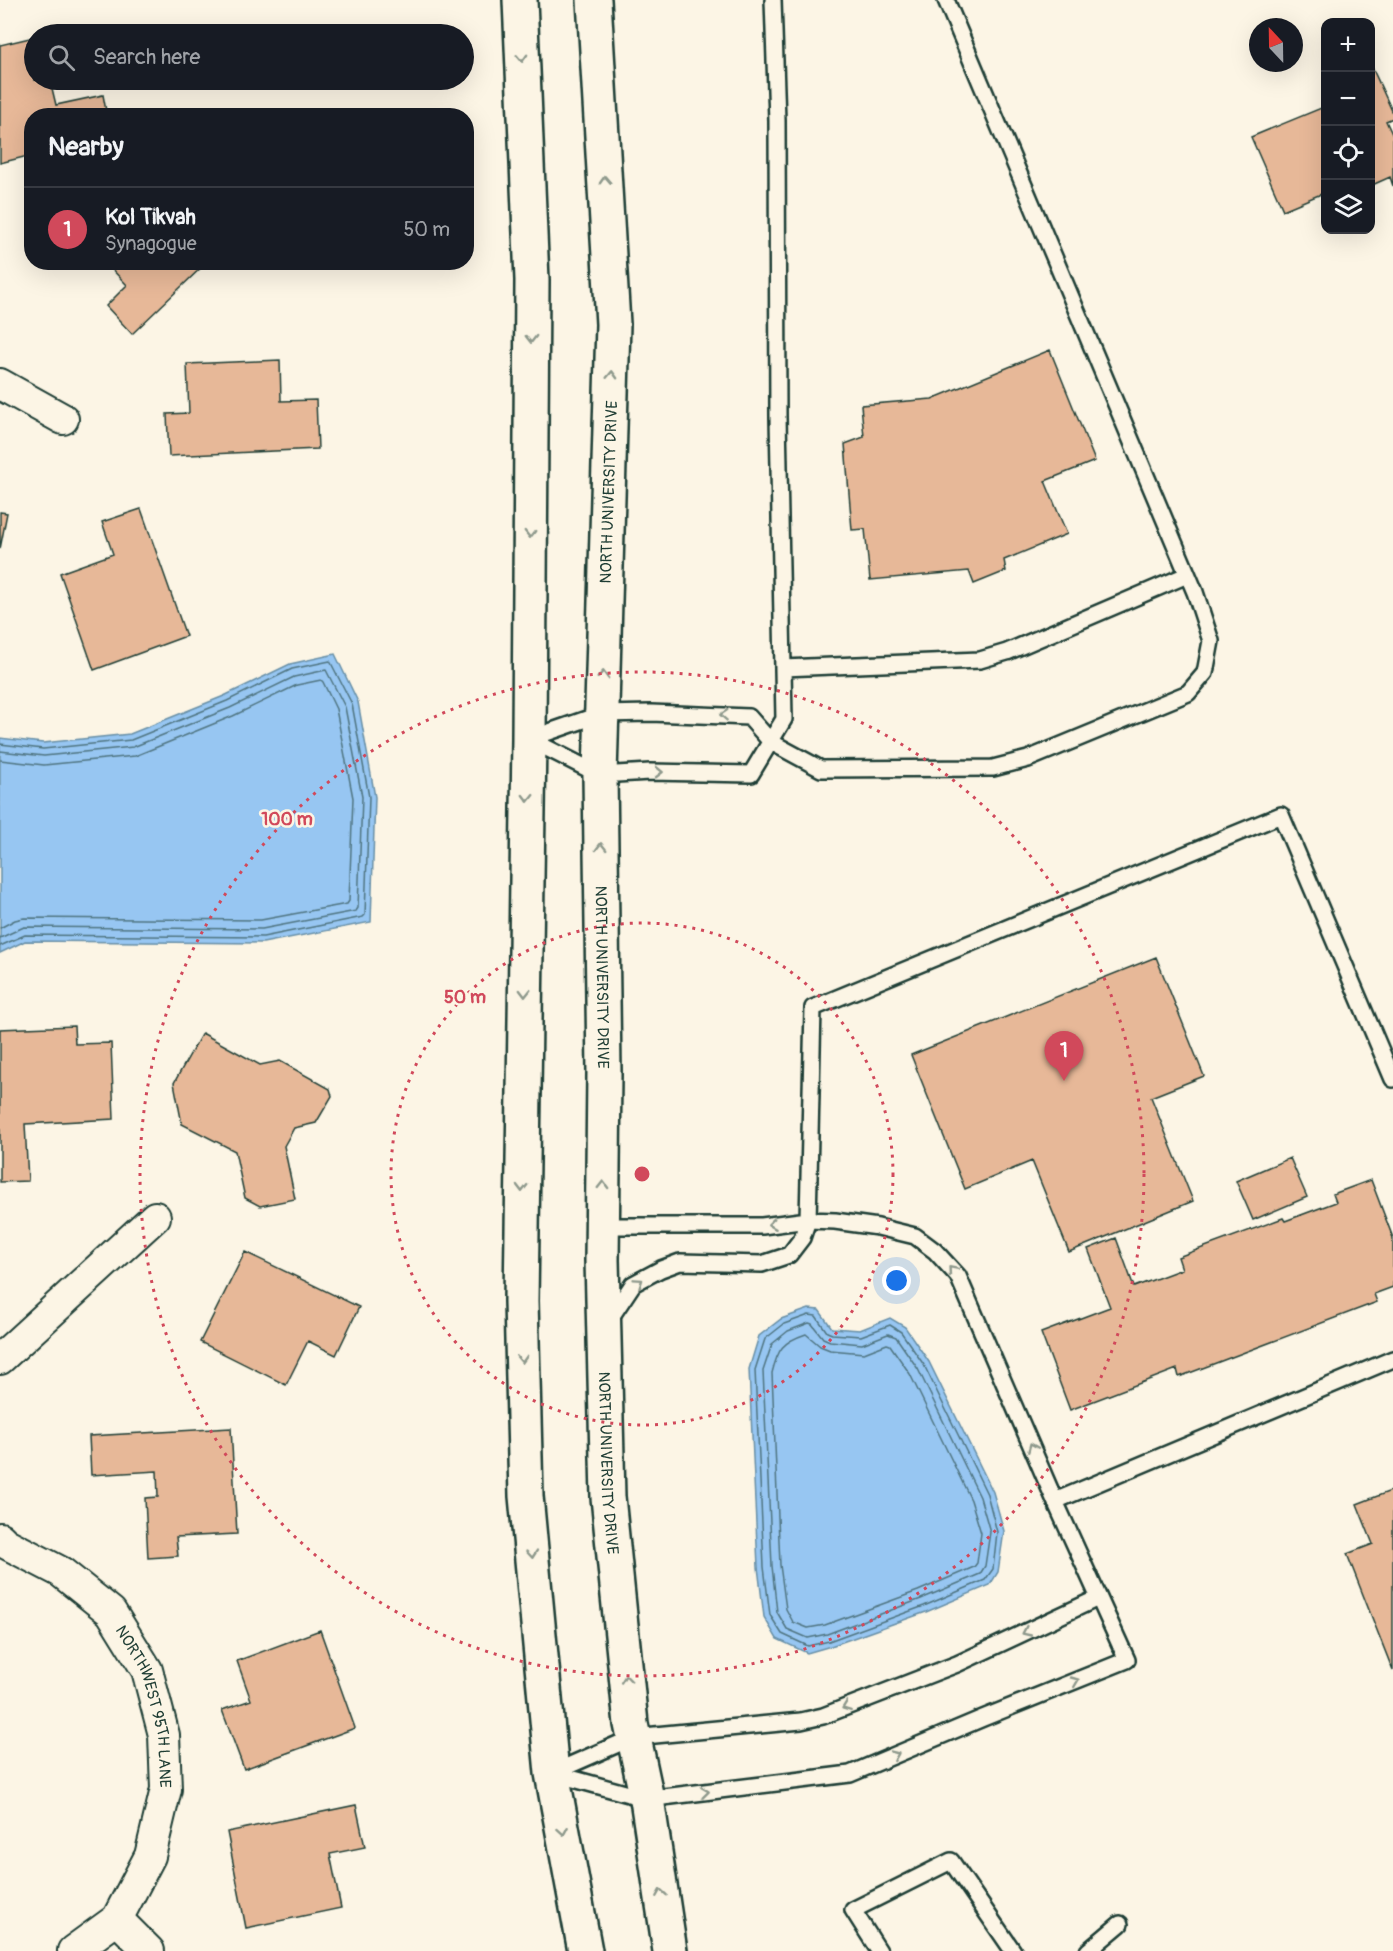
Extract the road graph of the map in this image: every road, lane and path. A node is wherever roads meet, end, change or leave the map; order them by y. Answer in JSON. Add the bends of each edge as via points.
{"nodes":[{"id":1,"x":520,"y":0,"type":"edge"},
{"id":2,"x":594,"y":0,"type":"edge"},
{"id":3,"x":773,"y":0,"type":"edge"},
{"id":4,"x":946,"y":0,"type":"edge"},
{"id":5,"x":0,"y":384,"type":"edge"},
{"id":6,"x":63,"y":419,"type":"dead end"},
{"id":7,"x":1187,"y":575,"type":"junction"},
{"id":8,"x":783,"y":668,"type":"junction"},
{"id":9,"x":601,"y":714,"type":"junction"},
{"id":10,"x":529,"y":739,"type":"junction"},
{"id":11,"x":771,"y":742,"type":"junction"},
{"id":12,"x":600,"y":775,"type":"junction"},
{"id":13,"x":1393,"y":1079,"type":"edge"},
{"id":14,"x":155,"y":1217,"type":"dead end"},
{"id":15,"x":808,"y":1220,"type":"junction"},
{"id":16,"x":602,"y":1226,"type":"junction"},
{"id":17,"x":604,"y":1328,"type":"junction"},
{"id":18,"x":0,"y":1359,"type":"edge"},
{"id":19,"x":1393,"y":1359,"type":"edge"},
{"id":20,"x":1055,"y":1501,"type":"junction"},
{"id":21,"x":0,"y":1538,"type":"edge"},
{"id":22,"x":1098,"y":1598,"type":"junction"},
{"id":23,"x":634,"y":1737,"type":"junction"},
{"id":24,"x":552,"y":1773,"type":"junction"},
{"id":25,"x":647,"y":1799,"type":"junction"},
{"id":26,"x":117,"y":1919,"type":"junction"},
{"id":27,"x":1120,"y":1924,"type":"dead end"},
{"id":28,"x":73,"y":1951,"type":"edge"},
{"id":29,"x":149,"y":1951,"type":"edge"},
{"id":30,"x":585,"y":1951,"type":"edge"},
{"id":31,"x":670,"y":1951,"type":"edge"},
{"id":32,"x":879,"y":1951,"type":"edge"},
{"id":33,"x":1013,"y":1951,"type":"edge"},
{"id":34,"x":1088,"y":1951,"type":"edge"}],
"edges":[{"from":1,"to":10,"type":"main road","one_way":true,"via":[[532,280]]},
{"from":9,"to":2,"type":"main road","name":"NORTH UNIVERSITY DRIVE","one_way":true,"via":[[613,324]]},
{"from":3,"to":8,"type":"lane"},
{"from":4,"to":7,"type":"lane"},
{"from":5,"to":6,"type":"street"},
{"from":7,"to":8,"type":"lane","via":[[980,660]]},
{"from":7,"to":11,"type":"lane","via":[[1211,641],[1205,673],[1188,693],[1028,759],[993,768],[821,769]]},
{"from":8,"to":11,"type":"lane","via":[[784,719]]},
{"from":9,"to":10,"type":"lane"},
{"from":11,"to":9,"type":"lane","one_way":true,"via":[[749,717]]},
{"from":9,"to":12,"type":"main road","name":"NORTH UNIVERSITY DRIVE"},
{"from":10,"to":12,"type":"lane"},
{"from":10,"to":24,"type":"main road","one_way":true,"via":[[520,1301],[526,1496]]},
{"from":12,"to":11,"type":"lane","one_way":true,"via":[[751,774]]},
{"from":16,"to":12,"type":"main road","name":"NORTH UNIVERSITY DRIVE","one_way":true},
{"from":13,"to":15,"type":"lane","via":[[1281,814],[813,1008]]},
{"from":14,"to":18,"type":"street"},
{"from":15,"to":16,"type":"lane","one_way":true,"via":[[762,1226]]},
{"from":17,"to":15,"type":"lane","one_way":true,"via":[[633,1284],[661,1269],[680,1262],[762,1264],[789,1255],[802,1238]]},
{"from":20,"to":15,"type":"lane","one_way":true,"via":[[958,1276],[915,1236],[878,1227]]},
{"from":16,"to":17,"type":"main road","name":"NORTH UNIVERSITY DRIVE"},
{"from":23,"to":17,"type":"main road","name":"NORTH UNIVERSITY DRIVE","one_way":true,"via":[[608,1497]]},
{"from":19,"to":20,"type":"lane"},
{"from":20,"to":22,"type":"lane"},
{"from":21,"to":26,"type":"street","name":"NORTHWEST 95TH LANE","via":[[61,1572],[111,1612],[147,1670],[164,1735],[166,1789],[150,1856]]},
{"from":22,"to":23,"type":"lane","one_way":true,"via":[[957,1664],[823,1716]]},
{"from":25,"to":22,"type":"lane","one_way":true,"via":[[850,1774],[1127,1660]]},
{"from":23,"to":24,"type":"lane"},
{"from":23,"to":25,"type":"main road","name":"NORTH UNIVERSITY DRIVE"},
{"from":24,"to":25,"type":"lane"},
{"from":24,"to":30,"type":"main road","one_way":true},
{"from":31,"to":25,"type":"main road","name":"NORTH UNIVERSITY DRIVE","one_way":true},
{"from":26,"to":28,"type":"street"},
{"from":26,"to":29,"type":"street"},
{"from":27,"to":34,"type":"lane"},
{"from":32,"to":33,"type":"lane","via":[[853,1910],[951,1861]]}]}
